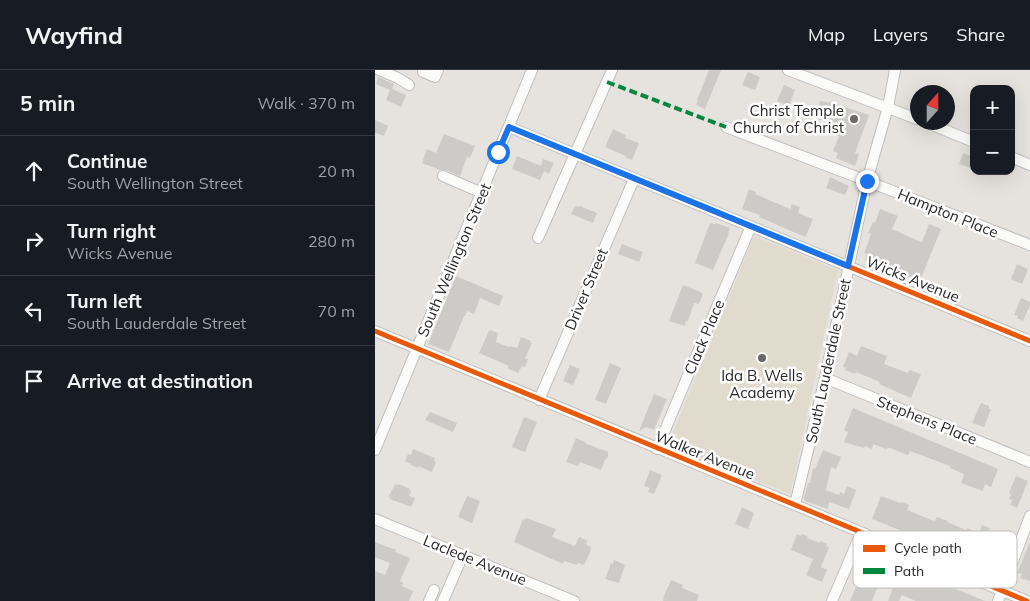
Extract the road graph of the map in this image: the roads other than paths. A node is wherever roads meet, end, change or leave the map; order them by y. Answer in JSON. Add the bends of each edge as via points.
{"nodes":[{"id":1,"x":379,"y":70,"type":"edge"},
{"id":2,"x":533,"y":70,"type":"edge"},
{"id":3,"x":612,"y":70,"type":"edge"},
{"id":4,"x":788,"y":70,"type":"edge"},
{"id":5,"x":895,"y":70,"type":"edge"},
{"id":6,"x":424,"y":71,"type":"edge"},
{"id":7,"x":436,"y":74,"type":"edge"},
{"id":8,"x":409,"y":85,"type":"dead end"},
{"id":9,"x":888,"y":108,"type":"junction"},
{"id":10,"x":910,"y":116,"type":"edge"},
{"id":11,"x":509,"y":127,"type":"junction"},
{"id":12,"x":727,"y":127,"type":"dead end"},
{"id":13,"x":945,"y":130,"type":"edge"},
{"id":14,"x":970,"y":140,"type":"edge"},
{"id":15,"x":575,"y":155,"type":"junction"},
{"id":16,"x":1015,"y":158,"type":"edge"},
{"id":17,"x":1030,"y":164,"type":"edge"},
{"id":18,"x":443,"y":176,"type":"dead end"},
{"id":19,"x":634,"y":179,"type":"junction"},
{"id":20,"x":867,"y":181,"type":"junction"},
{"id":21,"x":481,"y":193,"type":"junction"},
{"id":22,"x":751,"y":226,"type":"junction"},
{"id":23,"x":538,"y":238,"type":"dead end"},
{"id":24,"x":1030,"y":245,"type":"edge"},
{"id":25,"x":848,"y":266,"type":"junction"},
{"id":26,"x":375,"y":331,"type":"edge"},
{"id":27,"x":1030,"y":341,"type":"edge"},
{"id":28,"x":417,"y":348,"type":"junction"},
{"id":29,"x":825,"y":378,"type":"junction"},
{"id":30,"x":539,"y":400,"type":"junction"},
{"id":31,"x":657,"y":449,"type":"junction"},
{"id":32,"x":375,"y":450,"type":"edge"},
{"id":33,"x":1030,"y":462,"type":"edge"},
{"id":34,"x":795,"y":505,"type":"junction"},
{"id":35,"x":1030,"y":516,"type":"edge"},
{"id":36,"x":375,"y":519,"type":"edge"},
{"id":37,"x":856,"y":531,"type":"edge"},
{"id":38,"x":1027,"y":531,"type":"edge"},
{"id":39,"x":853,"y":552,"type":"edge"},
{"id":40,"x":463,"y":555,"type":"junction"},
{"id":41,"x":1017,"y":555,"type":"edge"},
{"id":42,"x":995,"y":588,"type":"edge"},
{"id":43,"x":1003,"y":588,"type":"edge"},
{"id":44,"x":434,"y":590,"type":"dead end"},
{"id":45,"x":1002,"y":591,"type":"junction"},
{"id":46,"x":429,"y":601,"type":"edge"},
{"id":47,"x":443,"y":601,"type":"edge"},
{"id":48,"x":574,"y":601,"type":"edge"},
{"id":49,"x":832,"y":601,"type":"edge"},
{"id":50,"x":998,"y":601,"type":"edge"},
{"id":51,"x":1027,"y":601,"type":"edge"}],
"edges":[{"from":1,"to":8,"type":"street"},
{"from":2,"to":11,"type":"street","name":"South Wellington Street"},
{"from":3,"to":15,"type":"street"},
{"from":4,"to":9,"type":"street"},
{"from":5,"to":9,"type":"street","name":"South Lauderdale Street"},
{"from":6,"to":7,"type":"street"},
{"from":9,"to":10,"type":"street"},
{"from":9,"to":20,"type":"street","name":"South Lauderdale Street"},
{"from":11,"to":15,"type":"street","name":"Wicks Avenue"},
{"from":11,"to":21,"type":"street","name":"South Wellington Street"},
{"from":12,"to":20,"type":"street","name":"Hampton Place"},
{"from":13,"to":14,"type":"street"},
{"from":15,"to":19,"type":"street","name":"Wicks Avenue"},
{"from":15,"to":23,"type":"street"},
{"from":16,"to":17,"type":"street"},
{"from":18,"to":21,"type":"street"},
{"from":19,"to":22,"type":"street","name":"Wicks Avenue"},
{"from":19,"to":30,"type":"street","name":"Driver Street"},
{"from":20,"to":24,"type":"street","name":"Hampton Place"},
{"from":20,"to":25,"type":"street","name":"South Lauderdale Street"},
{"from":21,"to":28,"type":"street","name":"South Wellington Street"},
{"from":22,"to":25,"type":"street","name":"Wicks Avenue"},
{"from":22,"to":31,"type":"street","name":"Clack Place"},
{"from":25,"to":27,"type":"street","name":"Wicks Avenue"},
{"from":25,"to":29,"type":"street","name":"South Lauderdale Street"},
{"from":26,"to":28,"type":"street","name":"Walker Avenue"},
{"from":28,"to":30,"type":"street","name":"Walker Avenue"},
{"from":28,"to":32,"type":"street","name":"South Wellington Street"},
{"from":29,"to":33,"type":"street","name":"Stephens Place"},
{"from":29,"to":34,"type":"street","name":"South Lauderdale Street"},
{"from":30,"to":31,"type":"street","name":"Walker Avenue"},
{"from":31,"to":34,"type":"street","name":"Walker Avenue"},
{"from":34,"to":37,"type":"street","name":"Walker Avenue"},
{"from":35,"to":38,"type":"street"},
{"from":36,"to":40,"type":"street","name":"Laclede Avenue"},
{"from":38,"to":41,"type":"street"},
{"from":39,"to":49,"type":"street"},
{"from":40,"to":47,"type":"street"},
{"from":40,"to":48,"type":"street","name":"Laclede Avenue"},
{"from":42,"to":45,"type":"street","name":"Walker Avenue"},
{"from":43,"to":45,"type":"street"},
{"from":44,"to":46,"type":"street"},
{"from":45,"to":50,"type":"street"},
{"from":45,"to":51,"type":"street","name":"Walker Avenue"}]}
